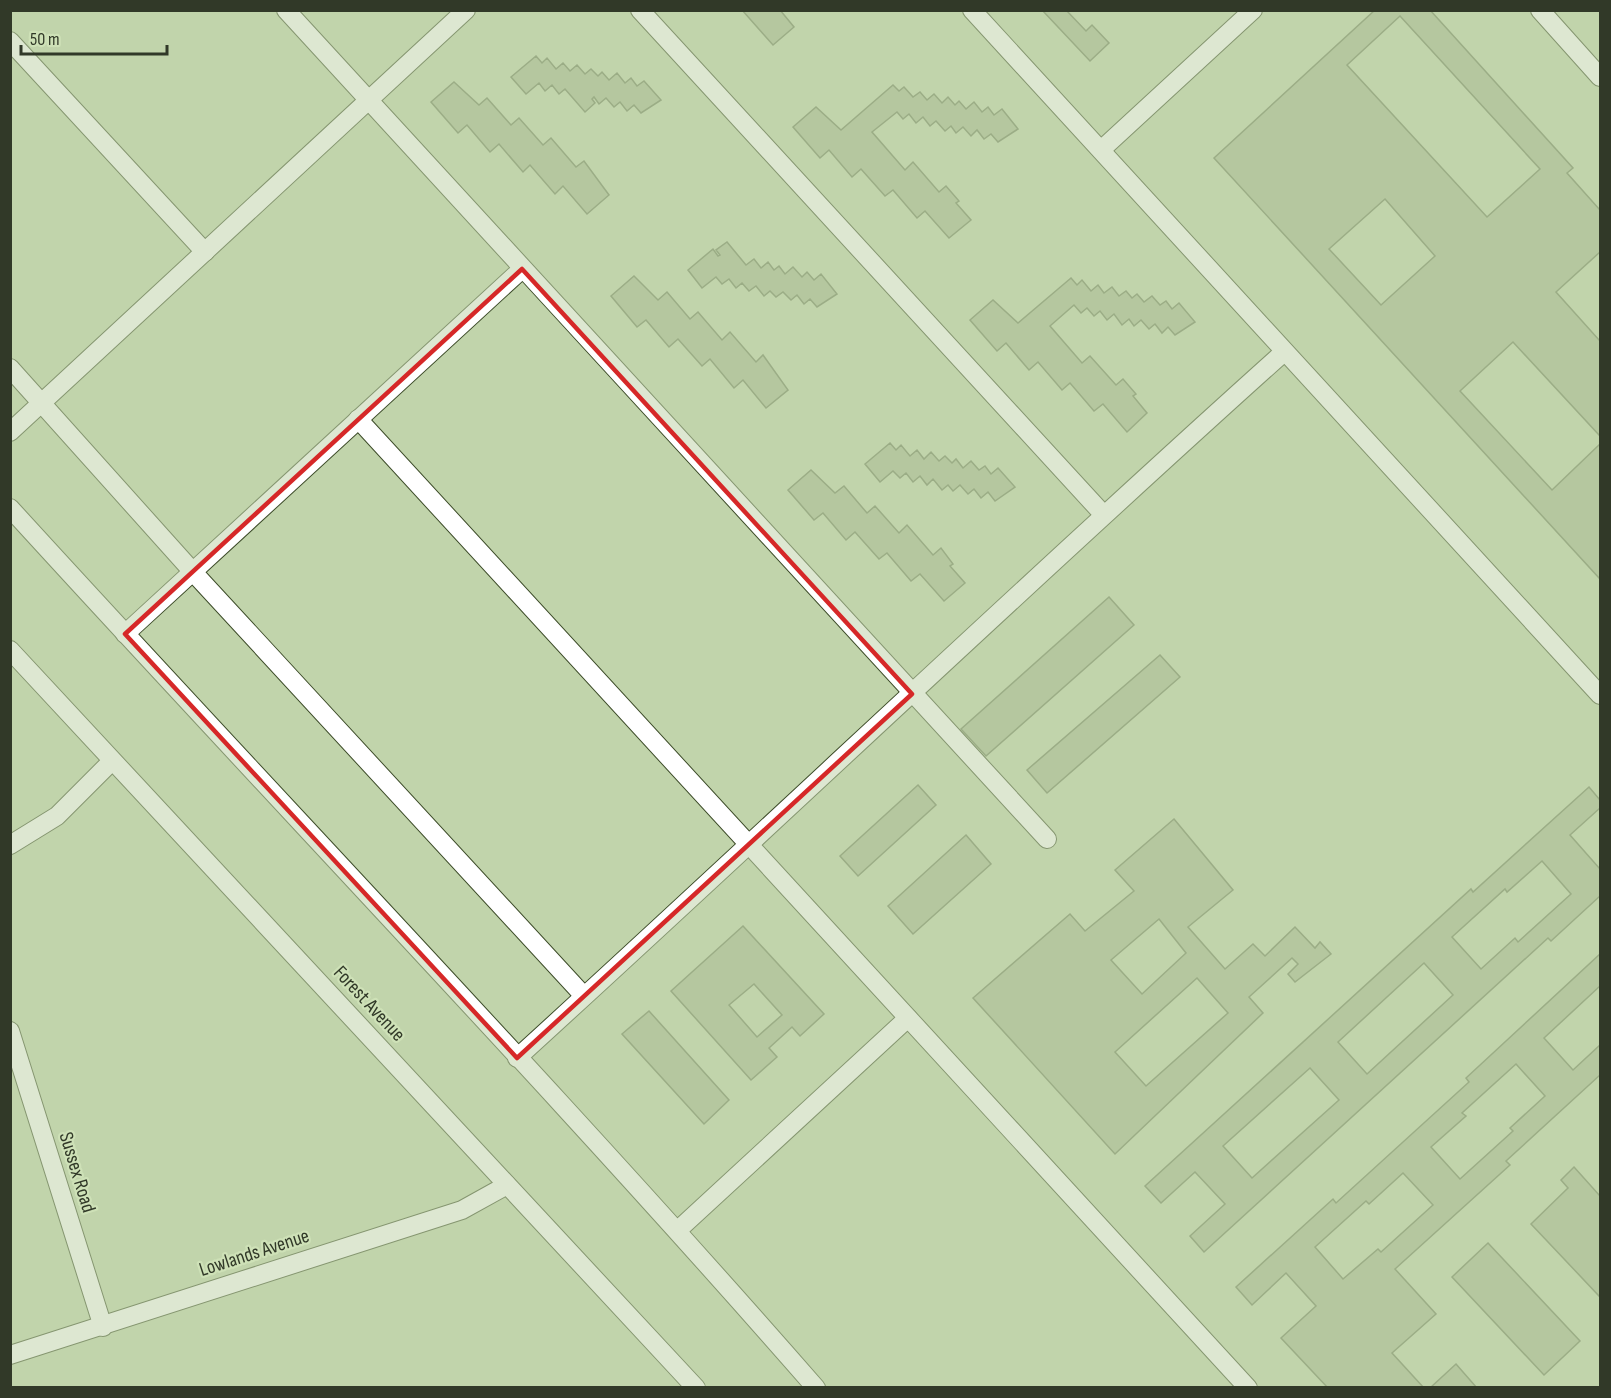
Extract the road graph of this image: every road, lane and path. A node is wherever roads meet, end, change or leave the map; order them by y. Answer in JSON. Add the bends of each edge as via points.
{"nodes":[{"id":1,"x":286,"y":10,"type":"edge"},
{"id":2,"x":466,"y":10,"type":"edge"},
{"id":3,"x":640,"y":10,"type":"edge"},
{"id":4,"x":972,"y":10,"type":"edge"},
{"id":5,"x":1253,"y":10,"type":"edge"},
{"id":6,"x":1540,"y":10,"type":"edge"},
{"id":7,"x":10,"y":41,"type":"edge"},
{"id":8,"x":1600,"y":77,"type":"edge"},
{"id":9,"x":369,"y":100,"type":"junction"},
{"id":10,"x":1101,"y":150,"type":"junction"},
{"id":11,"x":205,"y":252,"type":"junction"},
{"id":12,"x":522,"y":269,"type":"junction"},
{"id":13,"x":1284,"y":352,"type":"junction"},
{"id":14,"x":10,"y":368,"type":"edge"},
{"id":15,"x":42,"y":402,"type":"junction"},
{"id":16,"x":358,"y":419,"type":"junction"},
{"id":17,"x":10,"y":432,"type":"edge"},
{"id":18,"x":10,"y":508,"type":"edge"},
{"id":19,"x":1103,"y":514,"type":"junction"},
{"id":20,"x":193,"y":572,"type":"junction"},
{"id":21,"x":125,"y":634,"type":"junction"},
{"id":22,"x":10,"y":650,"type":"edge"},
{"id":23,"x":912,"y":694,"type":"junction"},
{"id":24,"x":1600,"y":695,"type":"edge"},
{"id":25,"x":112,"y":761,"type":"junction"},
{"id":26,"x":1047,"y":839,"type":"dead end"},
{"id":27,"x":10,"y":845,"type":"edge"},
{"id":28,"x":750,"y":845,"type":"junction"},
{"id":29,"x":584,"y":996,"type":"junction"},
{"id":30,"x":908,"y":1018,"type":"junction"},
{"id":31,"x":10,"y":1031,"type":"edge"},
{"id":32,"x":517,"y":1058,"type":"junction"},
{"id":33,"x":507,"y":1185,"type":"junction"},
{"id":34,"x":678,"y":1230,"type":"junction"},
{"id":35,"x":104,"y":1326,"type":"junction"},
{"id":36,"x":10,"y":1355,"type":"edge"},
{"id":37,"x":696,"y":1388,"type":"edge"},
{"id":38,"x":816,"y":1388,"type":"edge"},
{"id":39,"x":1248,"y":1388,"type":"edge"}],
"edges":[{"from":1,"to":9,"type":"street"},
{"from":2,"to":9,"type":"street"},
{"from":3,"to":19,"type":"street"},
{"from":4,"to":10,"type":"street"},
{"from":5,"to":10,"type":"street"},
{"from":6,"to":8,"type":"street"},
{"from":7,"to":11,"type":"street"},
{"from":9,"to":11,"type":"street"},
{"from":9,"to":12,"type":"street"},
{"from":10,"to":13,"type":"street"},
{"from":11,"to":15,"type":"street"},
{"from":12,"to":16,"type":"street"},
{"from":12,"to":23,"type":"street"},
{"from":13,"to":19,"type":"street"},
{"from":13,"to":24,"type":"street"},
{"from":14,"to":15,"type":"street"},
{"from":15,"to":17,"type":"street"},
{"from":15,"to":20,"type":"street"},
{"from":16,"to":20,"type":"street"},
{"from":16,"to":28,"type":"street"},
{"from":18,"to":21,"type":"street"},
{"from":19,"to":23,"type":"street"},
{"from":20,"to":21,"type":"street"},
{"from":20,"to":29,"type":"street"},
{"from":21,"to":32,"type":"street"},
{"from":22,"to":25,"type":"street","name":"Forest Avenue"},
{"from":23,"to":26,"type":"street"},
{"from":23,"to":28,"type":"street"},
{"from":25,"to":27,"type":"street","via":[[57,816]]},
{"from":25,"to":33,"type":"street","name":"Forest Avenue"},
{"from":28,"to":29,"type":"street"},
{"from":28,"to":30,"type":"street"},
{"from":29,"to":32,"type":"street"},
{"from":30,"to":34,"type":"street"},
{"from":30,"to":39,"type":"street"},
{"from":31,"to":35,"type":"street","name":"Sussex Road"},
{"from":32,"to":34,"type":"street"},
{"from":33,"to":35,"type":"street","name":"Lowlands Avenue","via":[[462,1209]]},
{"from":33,"to":37,"type":"street","name":"Forest Avenue"},
{"from":34,"to":38,"type":"street"},
{"from":35,"to":36,"type":"street","name":"Lowlands Avenue"}]}
